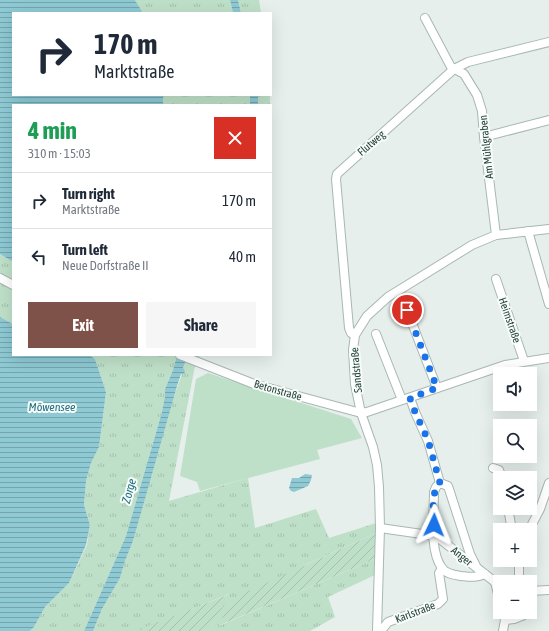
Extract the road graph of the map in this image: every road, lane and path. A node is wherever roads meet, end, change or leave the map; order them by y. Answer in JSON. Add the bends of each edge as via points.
{"nodes":[{"id":1,"x":425,"y":18,"type":"dead end"},
{"id":2,"x":549,"y":42,"type":"edge"},
{"id":3,"x":454,"y":69,"type":"junction"},
{"id":4,"x":549,"y":120,"type":"edge"},
{"id":5,"x":484,"y":136,"type":"junction"},
{"id":6,"x":549,"y":229,"type":"edge"},
{"id":7,"x":528,"y":231,"type":"junction"},
{"id":8,"x":496,"y":235,"type":"junction"},
{"id":9,"x":0,"y":278,"type":"edge"},
{"id":10,"x":496,"y":279,"type":"dead end"},
{"id":11,"x":12,"y":284,"type":"edge"},
{"id":12,"x":549,"y":304,"type":"edge"},
{"id":13,"x":407,"y":310,"type":"dead end"},
{"id":14,"x":376,"y":334,"type":"dead end"},
{"id":15,"x":355,"y":335,"type":"junction"},
{"id":16,"x":182,"y":356,"type":"edge"},
{"id":17,"x":549,"y":359,"type":"edge"},
{"id":18,"x":524,"y":362,"type":"junction"},
{"id":19,"x":437,"y":388,"type":"junction"},
{"id":20,"x":410,"y":398,"type":"junction"},
{"id":21,"x":402,"y":400,"type":"junction"},
{"id":22,"x":361,"y":413,"type":"junction"},
{"id":23,"x":493,"y":468,"type":"dead end"},
{"id":24,"x":499,"y":471,"type":"edge"},
{"id":25,"x":440,"y":483,"type":"junction"},
{"id":26,"x":549,"y":483,"type":"edge"},
{"id":27,"x":533,"y":523,"type":"edge"},
{"id":28,"x":380,"y":528,"type":"junction"},
{"id":29,"x":433,"y":536,"type":"junction"},
{"id":30,"x":442,"y":568,"type":"junction"},
{"id":31,"x":476,"y":568,"type":"junction"},
{"id":32,"x":485,"y":574,"type":"junction"},
{"id":33,"x":493,"y":579,"type":"edge"},
{"id":34,"x":549,"y":590,"type":"edge"},
{"id":35,"x":537,"y":591,"type":"edge"},
{"id":36,"x":504,"y":619,"type":"edge"},
{"id":37,"x":377,"y":631,"type":"edge"},
{"id":38,"x":381,"y":631,"type":"edge"},
{"id":39,"x":503,"y":631,"type":"edge"}],
"edges":[{"from":1,"to":3,"type":"street","name":"Am Mühlgraben"},
{"from":2,"to":3,"type":"street","name":"Flutweg","via":[[468,62]]},
{"from":3,"to":5,"type":"street","name":"Am Mühlgraben","via":[[464,74],[477,95],[482,111]]},
{"from":3,"to":15,"type":"street","name":"Flutweg","via":[[337,174],[350,328],[351,333]]},
{"from":4,"to":5,"type":"street"},
{"from":5,"to":8,"type":"street","name":"Am Mühlgraben"},
{"from":6,"to":7,"type":"street","name":"Sandstraße"},
{"from":7,"to":8,"type":"street","name":"Sandstraße"},
{"from":7,"to":12,"type":"street"},
{"from":8,"to":15,"type":"street","name":"Sandstraße","via":[[472,245],[388,297],[367,316]]},
{"from":9,"to":11,"type":"street"},
{"from":10,"to":18,"type":"street","name":"Heimstraße"},
{"from":13,"to":19,"type":"street"},
{"from":14,"to":21,"type":"street"},
{"from":15,"to":22,"type":"street","name":"Sandstraße","via":[[354,369]]},
{"from":16,"to":22,"type":"street","name":"Betonstraße","via":[[254,384]]},
{"from":17,"to":18,"type":"street"},
{"from":18,"to":19,"type":"street","via":[[505,365]]},
{"from":19,"to":20,"type":"street"},
{"from":20,"to":21,"type":"street"},
{"from":20,"to":25,"type":"street","name":"Anger","via":[[428,440]]},
{"from":21,"to":22,"type":"street"},
{"from":22,"to":28,"type":"street","name":"Sandstraße","via":[[377,465]]},
{"from":23,"to":24,"type":"street"},
{"from":25,"to":29,"type":"street","via":[[434,492]]},
{"from":25,"to":31,"type":"street","name":"Anger","via":[[448,486]]},
{"from":26,"to":27,"type":"street"},
{"from":28,"to":29,"type":"street"},
{"from":28,"to":37,"type":"street","name":"Sandstraße"},
{"from":29,"to":30,"type":"street"},
{"from":29,"to":31,"type":"street","name":"Anger"},
{"from":30,"to":32,"type":"street","via":[[455,575],[476,578]]},
{"from":30,"to":38,"type":"street","name":"Karlstraße","via":[[438,573],[443,599],[438,604],[388,622]]},
{"from":31,"to":32,"type":"street","name":"Anger"},
{"from":32,"to":33,"type":"street","name":"Anger"},
{"from":34,"to":35,"type":"street"},
{"from":36,"to":39,"type":"street"}]}
